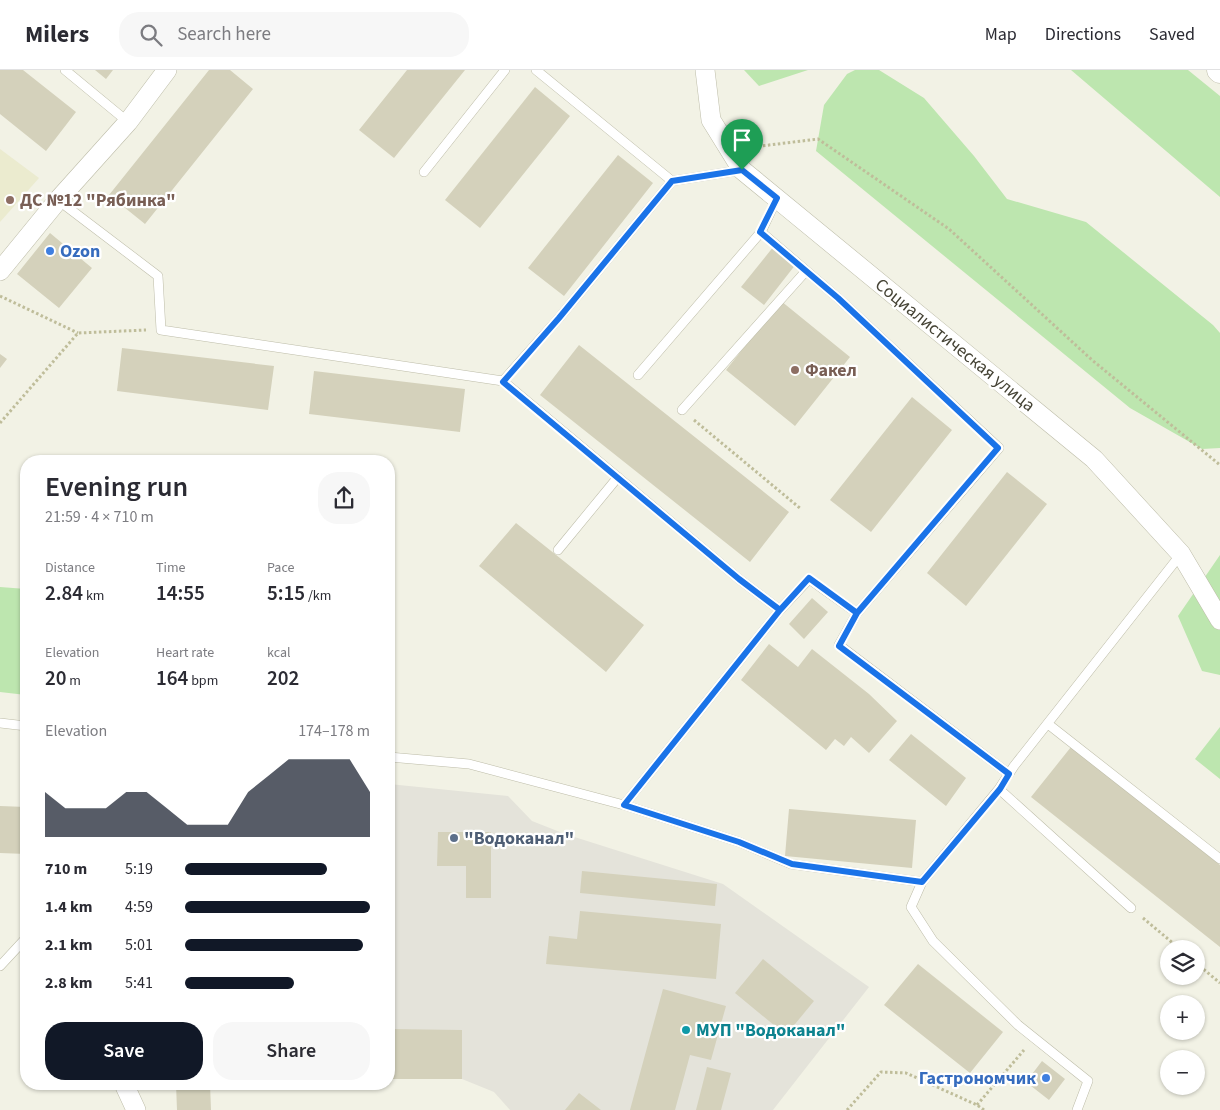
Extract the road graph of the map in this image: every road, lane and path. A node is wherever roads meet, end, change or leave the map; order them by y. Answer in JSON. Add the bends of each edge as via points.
{"nodes":[{"id":1,"x":64,"y":70,"type":"edge"},
{"id":2,"x":167,"y":70,"type":"edge"},
{"id":3,"x":505,"y":70,"type":"edge"},
{"id":4,"x":536,"y":70,"type":"edge"},
{"id":5,"x":705,"y":70,"type":"edge"},
{"id":6,"x":128,"y":122,"type":"junction"},
{"id":7,"x":730,"y":150,"type":"junction"},
{"id":8,"x":742,"y":170,"type":"junction"},
{"id":9,"x":424,"y":172,"type":"dead end"},
{"id":10,"x":672,"y":181,"type":"junction"},
{"id":11,"x":777,"y":198,"type":"junction"},
{"id":12,"x":58,"y":200,"type":"junction"},
{"id":13,"x":760,"y":232,"type":"junction"},
{"id":14,"x":0,"y":271,"type":"edge"},
{"id":15,"x":806,"y":271,"type":"junction"},
{"id":16,"x":0,"y":296,"type":"edge"},
{"id":17,"x":161,"y":330,"type":"junction"},
{"id":18,"x":78,"y":333,"type":"junction"},
{"id":19,"x":638,"y":375,"type":"dead end"},
{"id":20,"x":503,"y":382,"type":"junction"},
{"id":21,"x":682,"y":410,"type":"joint"},
{"id":22,"x":0,"y":423,"type":"edge"},
{"id":23,"x":1220,"y":465,"type":"edge"},
{"id":24,"x":618,"y":477,"type":"junction"},
{"id":25,"x":801,"y":509,"type":"dead end"},
{"id":26,"x":558,"y":550,"type":"dead end"},
{"id":27,"x":1181,"y":554,"type":"junction"},
{"id":28,"x":780,"y":610,"type":"junction"},
{"id":29,"x":857,"y":613,"type":"junction"},
{"id":30,"x":1220,"y":620,"type":"edge"},
{"id":31,"x":0,"y":723,"type":"edge"},
{"id":32,"x":1048,"y":724,"type":"junction"},
{"id":33,"x":20,"y":725,"type":"edge"},
{"id":34,"x":395,"y":758,"type":"edge"},
{"id":35,"x":1009,"y":774,"type":"junction"},
{"id":36,"x":1000,"y":789,"type":"junction"},
{"id":37,"x":624,"y":805,"type":"junction"},
{"id":38,"x":1220,"y":859,"type":"edge"},
{"id":39,"x":922,"y":882,"type":"junction"},
{"id":40,"x":1131,"y":908,"type":"joint"},
{"id":41,"x":1169,"y":940,"type":"edge"},
{"id":42,"x":20,"y":944,"type":"edge"},
{"id":43,"x":0,"y":966,"type":"edge"},
{"id":44,"x":1205,"y":970,"type":"edge"},
{"id":45,"x":1220,"y":983,"type":"edge"},
{"id":46,"x":1034,"y":1038,"type":"junction"},
{"id":47,"x":127,"y":1090,"type":"edge"},
{"id":48,"x":977,"y":1105,"type":"junction"},
{"id":49,"x":136,"y":1110,"type":"edge"},
{"id":50,"x":847,"y":1110,"type":"edge"},
{"id":51,"x":984,"y":1110,"type":"edge"},
{"id":52,"x":1077,"y":1110,"type":"edge"}],
"edges":[{"from":1,"to":6,"type":"lane"},
{"from":2,"to":6,"type":"street"},
{"from":3,"to":9,"type":"lane"},
{"from":4,"to":10,"type":"lane"},
{"from":5,"to":7,"type":"street","name":"Социалистическая улица","via":[[710,120]]},
{"from":6,"to":12,"type":"street"},
{"from":7,"to":8,"type":"street","name":"Социалистическая улица"},
{"from":7,"to":23,"type":"path","via":[[818,139],[950,229],[1092,360]]},
{"from":8,"to":10,"type":"lane"},
{"from":8,"to":11,"type":"street","name":"Социалистическая улица"},
{"from":10,"to":20,"type":"lane"},
{"from":11,"to":13,"type":"lane"},
{"from":11,"to":27,"type":"street","name":"Социалистическая улица","via":[[1094,459]]},
{"from":12,"to":14,"type":"street"},
{"from":12,"to":17,"type":"lane","via":[[158,276]]},
{"from":13,"to":15,"type":"lane"},
{"from":13,"to":19,"type":"lane"},
{"from":15,"to":21,"type":"lane"},
{"from":15,"to":29,"type":"lane","via":[[998,448]]},
{"from":16,"to":18,"type":"path"},
{"from":17,"to":18,"type":"path"},
{"from":17,"to":20,"type":"lane"},
{"from":18,"to":22,"type":"path"},
{"from":20,"to":24,"type":"lane"},
{"from":21,"to":25,"type":"path"},
{"from":24,"to":26,"type":"lane"},
{"from":24,"to":28,"type":"lane"},
{"from":27,"to":30,"type":"street","name":"Социалистическая улица"},
{"from":27,"to":32,"type":"lane"},
{"from":28,"to":29,"type":"lane","via":[[809,578]]},
{"from":28,"to":37,"type":"lane"},
{"from":29,"to":35,"type":"lane","via":[[839,646]]},
{"from":31,"to":33,"type":"lane"},
{"from":32,"to":35,"type":"lane"},
{"from":32,"to":38,"type":"lane"},
{"from":34,"to":37,"type":"lane","via":[[469,764]]},
{"from":35,"to":36,"type":"lane"},
{"from":36,"to":39,"type":"lane"},
{"from":36,"to":40,"type":"lane"},
{"from":37,"to":39,"type":"lane","via":[[739,842],[792,864]]},
{"from":39,"to":46,"type":"lane","via":[[912,907],[933,942]]},
{"from":40,"to":41,"type":"path"},
{"from":42,"to":43,"type":"lane"},
{"from":44,"to":45,"type":"path"},
{"from":46,"to":48,"type":"path"},
{"from":46,"to":52,"type":"lane","via":[[1088,1081]]},
{"from":47,"to":49,"type":"street"},
{"from":48,"to":50,"type":"path","via":[[906,1074],[881,1072]]},
{"from":48,"to":51,"type":"path"}]}
